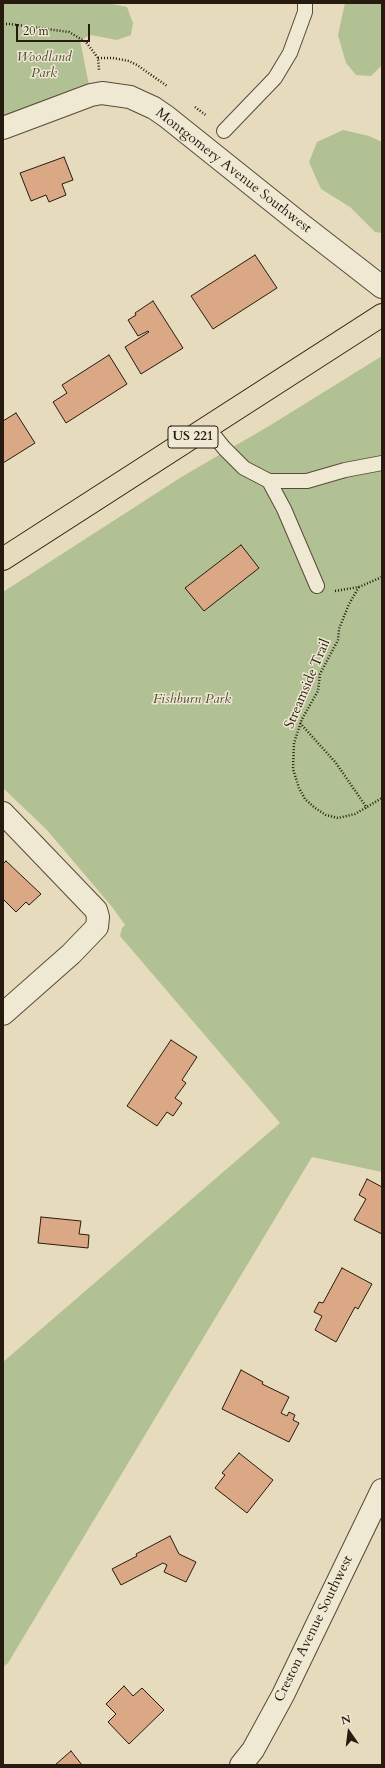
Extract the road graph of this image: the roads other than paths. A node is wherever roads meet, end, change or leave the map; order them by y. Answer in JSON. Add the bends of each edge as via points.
{"nodes":[{"id":1,"x":305,"y":3,"type":"edge"},
{"id":2,"x":3,"y":128,"type":"edge"},
{"id":3,"x":224,"y":131,"type":"dead end"},
{"id":4,"x":382,"y":287,"type":"edge"},
{"id":5,"x":382,"y":315,"type":"edge"},
{"id":6,"x":208,"y":428,"type":"junction"},
{"id":7,"x":382,"y":463,"type":"edge"},
{"id":8,"x":269,"y":482,"type":"junction"},
{"id":9,"x":3,"y":558,"type":"edge"},
{"id":10,"x":317,"y":586,"type":"road end"},
{"id":11,"x":3,"y":812,"type":"edge"},
{"id":12,"x":3,"y":1014,"type":"edge"},
{"id":13,"x":382,"y":1490,"type":"edge"},
{"id":14,"x":241,"y":1765,"type":"edge"}],
"edges":[{"from":1,"to":3,"type":"lane","via":[[305,12],[290,53],[275,78]]},
{"from":2,"to":4,"type":"street","name":"Montgomery Avenue Southwest","via":[[91,95],[130,97],[167,116]]},
{"from":5,"to":6,"type":"main road","number":"US 221"},
{"from":6,"to":8,"type":"lane","via":[[244,468]]},
{"from":6,"to":9,"type":"main road","number":"US 221"},
{"from":7,"to":8,"type":"lane","via":[[307,481]]},
{"from":8,"to":10,"type":"lane","via":[[284,509]]},
{"from":11,"to":12,"type":"street","via":[[96,910],[98,917],[97,927],[87,938]]},
{"from":13,"to":14,"type":"street","name":"Creston Avenue Southwest","via":[[283,1695],[253,1750]]}]}
